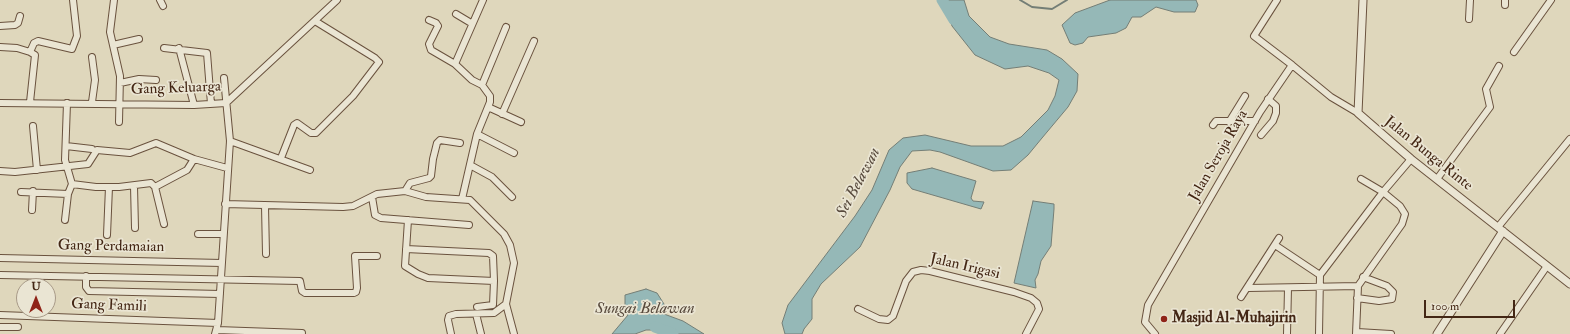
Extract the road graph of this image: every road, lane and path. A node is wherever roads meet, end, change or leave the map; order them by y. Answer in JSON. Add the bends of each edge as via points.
{"nodes":[{"id":1,"x":73,"y":0,"type":"edge"},
{"id":2,"x":114,"y":0,"type":"edge"},
{"id":3,"x":338,"y":0,"type":"edge"},
{"id":4,"x":483,"y":0,"type":"edge"},
{"id":5,"x":1278,"y":0,"type":"edge"},
{"id":6,"x":1363,"y":0,"type":"edge"},
{"id":7,"x":1470,"y":0,"type":"edge"},
{"id":8,"x":1551,"y":0,"type":"edge"},
{"id":9,"x":456,"y":14,"type":"dead end"},
{"id":10,"x":20,"y":16,"type":"dead end"},
{"id":11,"x":1469,"y":19,"type":"dead end"},
{"id":12,"x":428,"y":20,"type":"dead end"},
{"id":13,"x":315,"y":21,"type":"junction"},
{"id":14,"x":472,"y":23,"type":"junction"},
{"id":15,"x":0,"y":26,"type":"edge"},
{"id":16,"x":506,"y":27,"type":"dead end"},
{"id":17,"x":139,"y":39,"type":"dead end"},
{"id":18,"x":534,"y":41,"type":"dead end"},
{"id":19,"x":113,"y":45,"type":"junction"},
{"id":20,"x":0,"y":46,"type":"edge"},
{"id":21,"x":164,"y":48,"type":"dead end"},
{"id":22,"x":179,"y":48,"type":"junction"},
{"id":23,"x":30,"y":52,"type":"junction"},
{"id":24,"x":1514,"y":52,"type":"dead end"},
{"id":25,"x":92,"y":57,"type":"dead end"},
{"id":26,"x":455,"y":64,"type":"junction"},
{"id":27,"x":1292,"y":65,"type":"junction"},
{"id":28,"x":1499,"y":66,"type":"dead end"},
{"id":29,"x":224,"y":78,"type":"dead end"},
{"id":30,"x":156,"y":80,"type":"dead end"},
{"id":31,"x":120,"y":83,"type":"junction"},
{"id":32,"x":482,"y":85,"type":"junction"},
{"id":33,"x":1245,"y":96,"type":"dead end"},
{"id":34,"x":1268,"y":99,"type":"junction"},
{"id":35,"x":0,"y":102,"type":"edge"},
{"id":36,"x":30,"y":102,"type":"junction"},
{"id":37,"x":92,"y":102,"type":"junction"},
{"id":38,"x":67,"y":103,"type":"junction"},
{"id":39,"x":226,"y":103,"type":"junction"},
{"id":40,"x":118,"y":104,"type":"junction"},
{"id":41,"x":211,"y":104,"type":"junction"},
{"id":42,"x":194,"y":105,"type":"junction"},
{"id":43,"x":488,"y":107,"type":"junction"},
{"id":44,"x":1358,"y":113,"type":"junction"},
{"id":45,"x":502,"y":114,"type":"junction"},
{"id":46,"x":1255,"y":121,"type":"junction"},
{"id":47,"x":119,"y":122,"type":"dead end"},
{"id":48,"x":521,"y":122,"type":"dead end"},
{"id":49,"x":1228,"y":122,"type":"junction"},
{"id":50,"x":1213,"y":125,"type":"dead end"},
{"id":51,"x":33,"y":126,"type":"dead end"},
{"id":52,"x":477,"y":134,"type":"junction"},
{"id":53,"x":1261,"y":135,"type":"dead end"},
{"id":54,"x":1570,"y":139,"type":"edge"},
{"id":55,"x":230,"y":142,"type":"junction"},
{"id":56,"x":460,"y":144,"type":"dead end"},
{"id":57,"x":66,"y":146,"type":"junction"},
{"id":58,"x":92,"y":149,"type":"dead end"},
{"id":59,"x":514,"y":153,"type":"dead end"},
{"id":60,"x":281,"y":158,"type":"junction"},
{"id":61,"x":194,"y":159,"type":"junction"},
{"id":62,"x":1411,"y":159,"type":"junction"},
{"id":63,"x":66,"y":165,"type":"junction"},
{"id":64,"x":470,"y":165,"type":"junction"},
{"id":65,"x":227,"y":168,"type":"junction"},
{"id":66,"x":37,"y":170,"type":"junction"},
{"id":67,"x":310,"y":170,"type":"dead end"},
{"id":68,"x":0,"y":171,"type":"edge"},
{"id":69,"x":1361,"y":179,"type":"dead end"},
{"id":70,"x":1436,"y":179,"type":"junction"},
{"id":71,"x":72,"y":184,"type":"junction"},
{"id":72,"x":134,"y":186,"type":"junction"},
{"id":73,"x":109,"y":187,"type":"junction"},
{"id":74,"x":155,"y":187,"type":"junction"},
{"id":75,"x":405,"y":190,"type":"junction"},
{"id":76,"x":33,"y":191,"type":"junction"},
{"id":77,"x":21,"y":192,"type":"dead end"},
{"id":78,"x":1383,"y":192,"type":"junction"},
{"id":79,"x":68,"y":194,"type":"junction"},
{"id":80,"x":512,"y":197,"type":"dead end"},
{"id":81,"x":372,"y":198,"type":"junction"},
{"id":82,"x":462,"y":199,"type":"junction"},
{"id":83,"x":225,"y":204,"type":"junction"},
{"id":84,"x":265,"y":206,"type":"junction"},
{"id":85,"x":32,"y":210,"type":"dead end"},
{"id":86,"x":65,"y":220,"type":"dead end"},
{"id":87,"x":408,"y":220,"type":"junction"},
{"id":88,"x":164,"y":224,"type":"dead end"},
{"id":89,"x":469,"y":225,"type":"dead end"},
{"id":90,"x":135,"y":228,"type":"dead end"},
{"id":91,"x":1500,"y":229,"type":"junction"},
{"id":92,"x":198,"y":234,"type":"dead end"},
{"id":93,"x":223,"y":234,"type":"junction"},
{"id":94,"x":107,"y":235,"type":"dead end"},
{"id":95,"x":1279,"y":238,"type":"dead end"},
{"id":96,"x":1274,"y":245,"type":"junction"},
{"id":97,"x":406,"y":250,"type":"junction"},
{"id":98,"x":266,"y":254,"type":"dead end"},
{"id":99,"x":377,"y":256,"type":"dead end"},
{"id":100,"x":0,"y":258,"type":"edge"},
{"id":101,"x":222,"y":263,"type":"junction"},
{"id":102,"x":1547,"y":266,"type":"junction"},
{"id":103,"x":0,"y":275,"type":"edge"},
{"id":104,"x":1320,"y":275,"type":"junction"},
{"id":105,"x":86,"y":276,"type":"junction"},
{"id":106,"x":1363,"y":277,"type":"junction"},
{"id":107,"x":221,"y":278,"type":"junction"},
{"id":108,"x":494,"y":281,"type":"junction"},
{"id":109,"x":1570,"y":284,"type":"edge"},
{"id":110,"x":1358,"y":286,"type":"junction"},
{"id":111,"x":1248,"y":288,"type":"junction"},
{"id":112,"x":1288,"y":288,"type":"junction"},
{"id":113,"x":1319,"y":288,"type":"junction"},
{"id":114,"x":220,"y":294,"type":"junction"},
{"id":115,"x":1241,"y":296,"type":"dead end"},
{"id":116,"x":1356,"y":298,"type":"junction"},
{"id":117,"x":506,"y":304,"type":"junction"},
{"id":118,"x":477,"y":307,"type":"dead end"},
{"id":119,"x":858,"y":309,"type":"dead end"},
{"id":120,"x":0,"y":314,"type":"edge"},
{"id":121,"x":476,"y":314,"type":"junction"},
{"id":122,"x":1251,"y":319,"type":"dead end"},
{"id":123,"x":1288,"y":319,"type":"junction"},
{"id":124,"x":218,"y":323,"type":"junction"},
{"id":125,"x":0,"y":327,"type":"edge"},
{"id":126,"x":18,"y":327,"type":"dead end"},
{"id":127,"x":216,"y":332,"type":"edge"},
{"id":128,"x":302,"y":333,"type":"dead end"},
{"id":129,"x":1356,"y":333,"type":"edge"},
{"id":130,"x":451,"y":334,"type":"edge"},
{"id":131,"x":481,"y":334,"type":"edge"},
{"id":132,"x":514,"y":334,"type":"edge"},
{"id":133,"x":1026,"y":334,"type":"edge"},
{"id":134,"x":1155,"y":334,"type":"edge"},
{"id":135,"x":1288,"y":334,"type":"edge"},
{"id":136,"x":1319,"y":334,"type":"edge"},
{"id":137,"x":1391,"y":334,"type":"edge"},
{"id":138,"x":1437,"y":334,"type":"edge"},
{"id":139,"x":1500,"y":334,"type":"edge"}],
"edges":[{"from":1,"to":23,"type":"street","via":[[77,36],[72,49],[38,41],[34,43]]},
{"from":2,"to":19,"type":"street","via":[[110,32]]},
{"from":3,"to":13,"type":"street","name":"Gang Keluarga"},
{"from":4,"to":14,"type":"street"},
{"from":5,"to":27,"type":"street","via":[[1254,36]]},
{"from":6,"to":44,"type":"street"},
{"from":7,"to":11,"type":"street"},
{"from":8,"to":24,"type":"street"},
{"from":9,"to":14,"type":"street"},
{"from":10,"to":15,"type":"street","via":[[15,25]]},
{"from":12,"to":26,"type":"street","via":[[438,26],[428,47]]},
{"from":13,"to":39,"type":"street","name":"Gang Keluarga"},
{"from":13,"to":60,"type":"street","via":[[378,62],[353,96],[316,133],[311,133],[297,123],[294,125]]},
{"from":14,"to":26,"type":"street"},
{"from":16,"to":32,"type":"street"},
{"from":17,"to":19,"type":"street"},
{"from":18,"to":45,"type":"street"},
{"from":19,"to":31,"type":"street","via":[[119,65]]},
{"from":20,"to":23,"type":"street"},
{"from":21,"to":22,"type":"street"},
{"from":22,"to":41,"type":"street","via":[[207,53]]},
{"from":22,"to":42,"type":"street"},
{"from":23,"to":36,"type":"street","via":[[36,58]]},
{"from":25,"to":37,"type":"street","via":[[96,80]]},
{"from":26,"to":32,"type":"street","via":[[472,80]]},
{"from":27,"to":34,"type":"street","name":"Jalan Seroja Raya"},
{"from":27,"to":44,"type":"street","via":[[1331,96]]},
{"from":28,"to":70,"type":"street","via":[[1486,89],[1490,107]]},
{"from":29,"to":39,"type":"street"},
{"from":30,"to":31,"type":"street","via":[[139,79]]},
{"from":31,"to":40,"type":"street"},
{"from":32,"to":43,"type":"street","via":[[490,96]]},
{"from":33,"to":49,"type":"street"},
{"from":34,"to":46,"type":"street","name":"Jalan Seroja Raya"},
{"from":34,"to":53,"type":"street","via":[[1276,106],[1276,113],[1273,121]]},
{"from":35,"to":36,"type":"street","name":"Gang Keluarga"},
{"from":36,"to":38,"type":"street","name":"Gang Keluarga"},
{"from":37,"to":38,"type":"street","name":"Gang Keluarga"},
{"from":37,"to":40,"type":"street","name":"Gang Keluarga"},
{"from":38,"to":57,"type":"street"},
{"from":39,"to":41,"type":"street","name":"Gang Keluarga"},
{"from":39,"to":55,"type":"street"},
{"from":40,"to":42,"type":"street","name":"Gang Keluarga"},
{"from":40,"to":47,"type":"street"},
{"from":41,"to":42,"type":"street","name":"Gang Keluarga"},
{"from":43,"to":45,"type":"street"},
{"from":43,"to":52,"type":"street"},
{"from":44,"to":62,"type":"street","name":"Jalan Bunga Rinte"},
{"from":45,"to":48,"type":"street"},
{"from":46,"to":49,"type":"street"},
{"from":46,"to":134,"type":"street","name":"Jalan Seroja Raya","via":[[1148,305],[1145,322]]},
{"from":49,"to":50,"type":"street","via":[[1216,122]]},
{"from":51,"to":66,"type":"street"},
{"from":52,"to":59,"type":"street"},
{"from":52,"to":64,"type":"street"},
{"from":54,"to":91,"type":"street"},
{"from":55,"to":60,"type":"street"},
{"from":55,"to":65,"type":"street"},
{"from":56,"to":75,"type":"street","via":[[440,140],[433,159],[431,176],[410,183]]},
{"from":57,"to":58,"type":"street"},
{"from":57,"to":63,"type":"street"},
{"from":60,"to":67,"type":"street"},
{"from":61,"to":63,"type":"street","via":[[156,143],[130,153],[97,150],[89,163]]},
{"from":61,"to":65,"type":"street"},
{"from":61,"to":74,"type":"street","via":[[187,170]]},
{"from":62,"to":70,"type":"street","name":"Jalan Bunga Rinte"},
{"from":62,"to":78,"type":"street"},
{"from":63,"to":66,"type":"street"},
{"from":63,"to":71,"type":"street"},
{"from":64,"to":80,"type":"street","via":[[492,177]]},
{"from":64,"to":82,"type":"street"},
{"from":65,"to":83,"type":"street"},
{"from":66,"to":68,"type":"street"},
{"from":69,"to":78,"type":"street"},
{"from":70,"to":91,"type":"street","name":"Jalan Bunga Rinte"},
{"from":71,"to":73,"type":"street"},
{"from":71,"to":79,"type":"street"},
{"from":72,"to":73,"type":"street"},
{"from":72,"to":74,"type":"street","via":[[153,183]]},
{"from":72,"to":90,"type":"street"},
{"from":73,"to":94,"type":"street"},
{"from":74,"to":88,"type":"street"},
{"from":75,"to":81,"type":"street","via":[[387,192]]},
{"from":75,"to":82,"type":"street","via":[[426,198]]},
{"from":76,"to":77,"type":"street"},
{"from":76,"to":79,"type":"street"},
{"from":76,"to":85,"type":"street"},
{"from":78,"to":104,"type":"street"},
{"from":78,"to":106,"type":"street","via":[[1404,210],[1404,218]]},
{"from":79,"to":86,"type":"street"},
{"from":81,"to":84,"type":"street","via":[[353,206],[343,207]]},
{"from":81,"to":87,"type":"street","via":[[376,216]]},
{"from":82,"to":117,"type":"street","via":[[475,204],[504,234],[510,245],[514,263]]},
{"from":83,"to":84,"type":"street"},
{"from":83,"to":93,"type":"street"},
{"from":84,"to":98,"type":"street"},
{"from":87,"to":89,"type":"street"},
{"from":87,"to":97,"type":"street"},
{"from":91,"to":102,"type":"street","name":"Jalan Bunga Rinte"},
{"from":91,"to":138,"type":"street"},
{"from":92,"to":93,"type":"street"},
{"from":93,"to":101,"type":"street"},
{"from":95,"to":96,"type":"street"},
{"from":96,"to":104,"type":"street"},
{"from":96,"to":111,"type":"street"},
{"from":97,"to":108,"type":"street","via":[[405,266],[428,278]]},
{"from":97,"to":108,"type":"street","via":[[490,253],[493,256]]},
{"from":99,"to":107,"type":"street","via":[[355,256],[357,288],[354,294],[305,293],[302,291],[300,280]]},
{"from":100,"to":101,"type":"street","name":"Gang Perdamaian"},
{"from":101,"to":107,"type":"street"},
{"from":102,"to":109,"type":"street","name":"Jalan Bunga Rinte"},
{"from":102,"to":139,"type":"street"},
{"from":103,"to":105,"type":"street"},
{"from":104,"to":113,"type":"street"},
{"from":105,"to":107,"type":"street"},
{"from":105,"to":114,"type":"street","via":[[86,287],[89,291]]},
{"from":106,"to":110,"type":"street"},
{"from":106,"to":116,"type":"street","via":[[1387,286],[1393,292],[1392,299],[1379,301]]},
{"from":107,"to":114,"type":"street"},
{"from":108,"to":118,"type":"street","via":[[493,305]]},
{"from":110,"to":113,"type":"street"},
{"from":110,"to":116,"type":"street"},
{"from":111,"to":112,"type":"street"},
{"from":111,"to":115,"type":"street"},
{"from":112,"to":113,"type":"street"},
{"from":112,"to":123,"type":"street"},
{"from":113,"to":136,"type":"street"},
{"from":114,"to":124,"type":"street"},
{"from":116,"to":129,"type":"street"},
{"from":117,"to":121,"type":"street","via":[[494,313]]},
{"from":117,"to":132,"type":"street"},
{"from":119,"to":133,"type":"street","name":"Jalan Irigasi","via":[[879,319],[888,320],[893,316],[912,272],[930,271],[1031,298],[1039,309]]},
{"from":120,"to":124,"type":"street","name":"Gang Famili"},
{"from":121,"to":130,"type":"street","via":[[449,316]]},
{"from":121,"to":131,"type":"street"},
{"from":122,"to":123,"type":"street"},
{"from":123,"to":135,"type":"street"},
{"from":124,"to":127,"type":"street"},
{"from":125,"to":126,"type":"street"},
{"from":127,"to":128,"type":"street"},
{"from":129,"to":137,"type":"street"}]}
